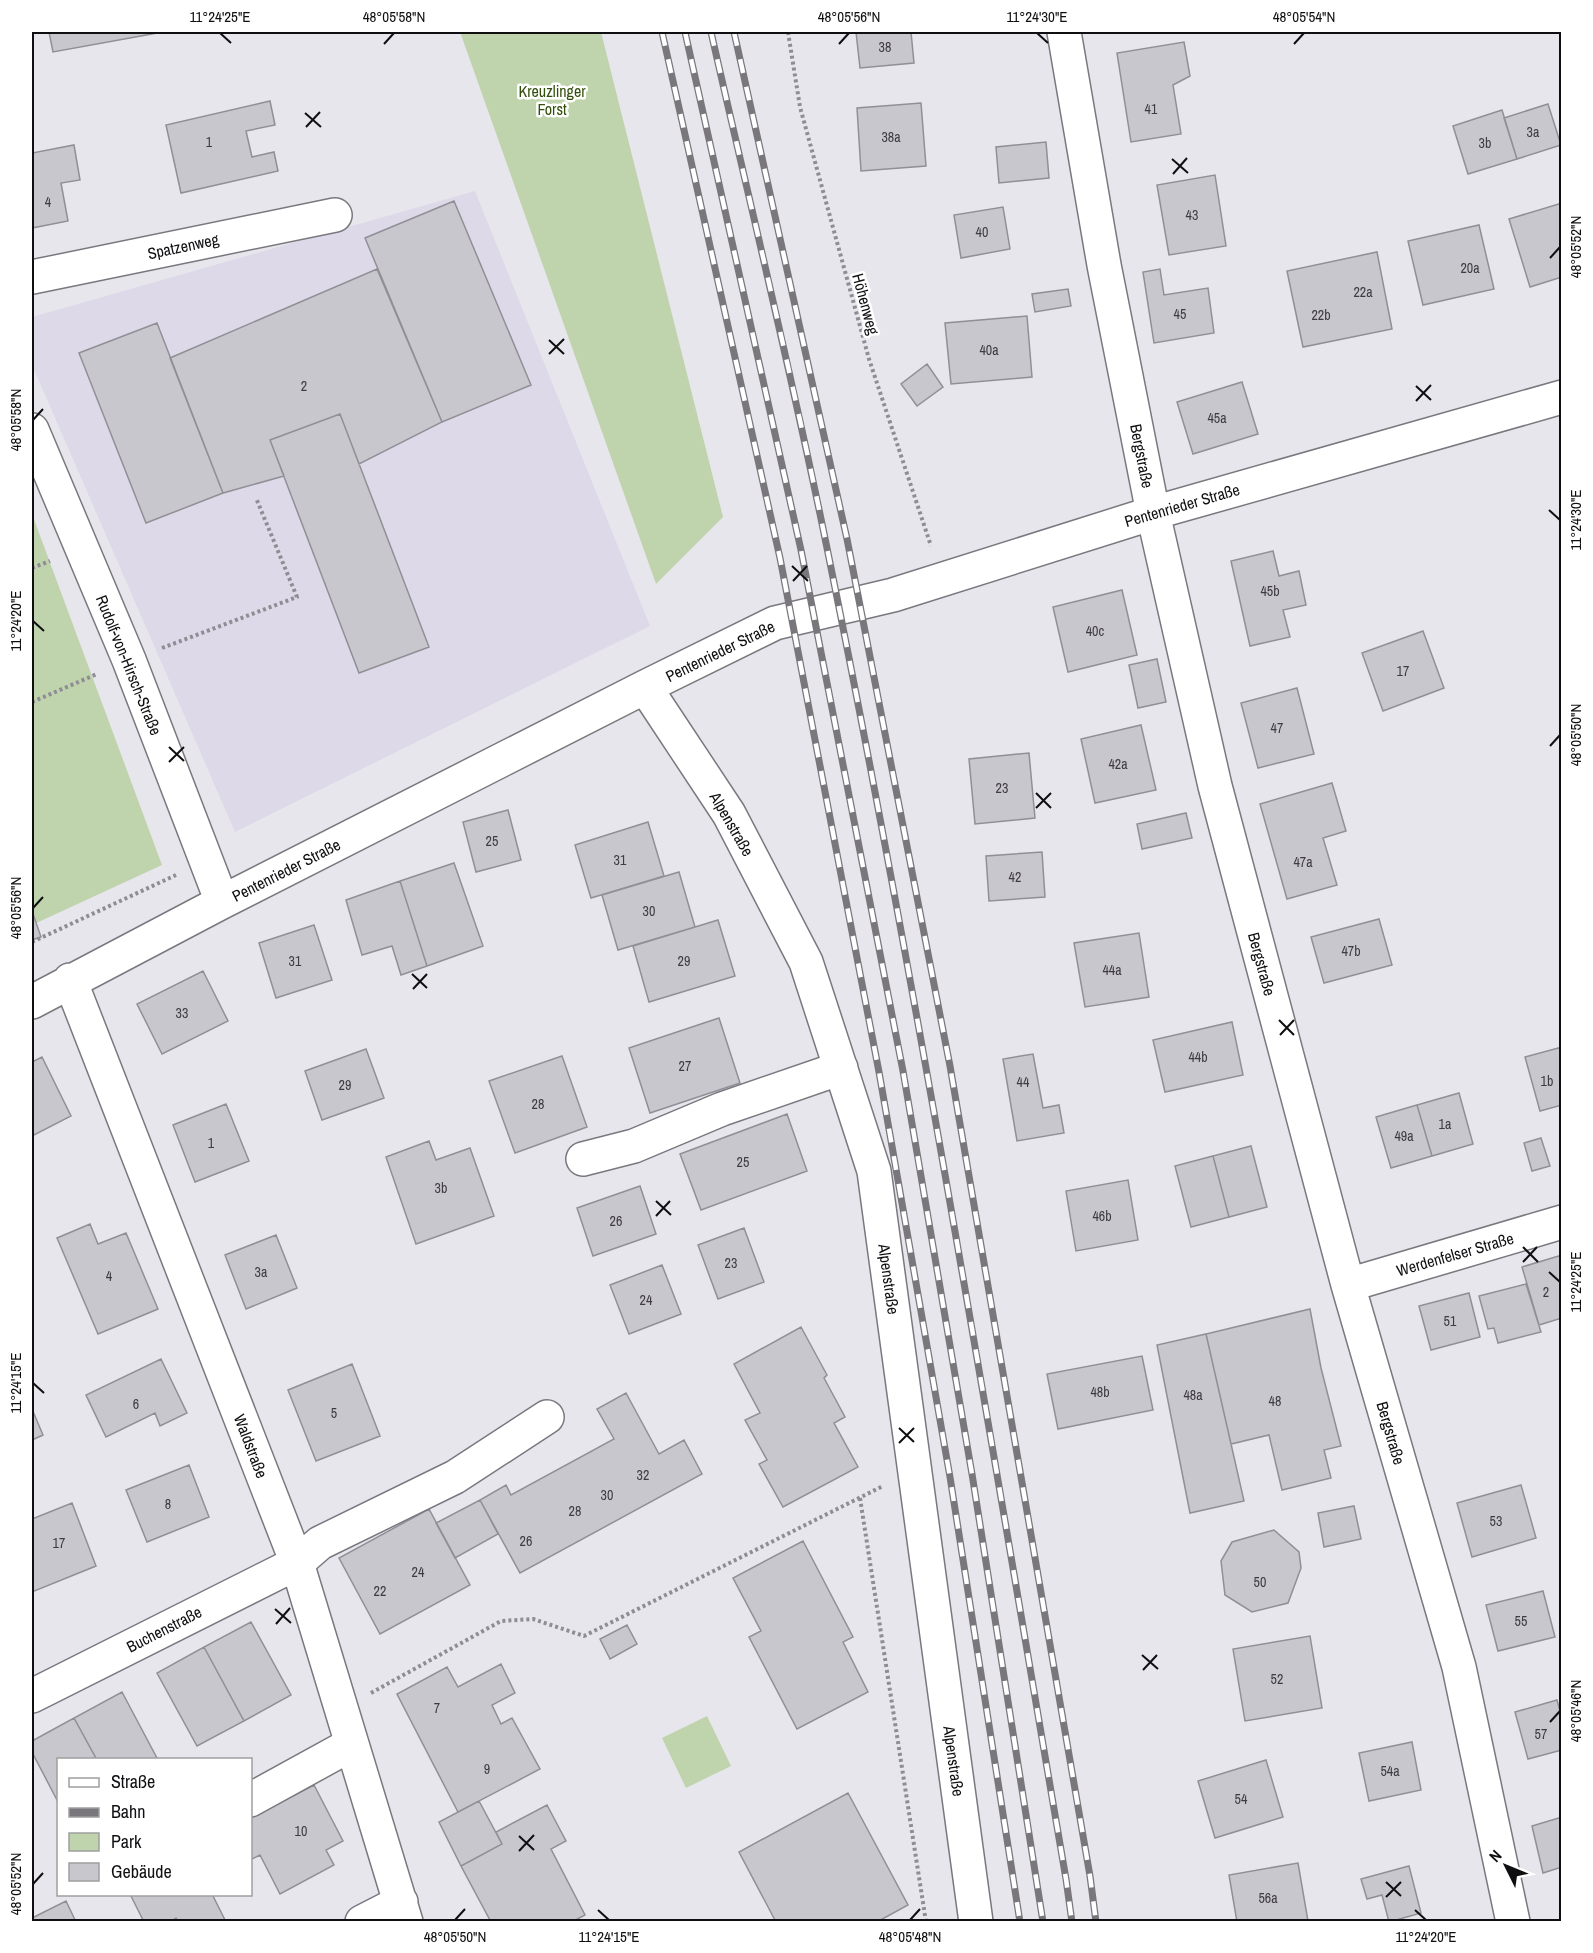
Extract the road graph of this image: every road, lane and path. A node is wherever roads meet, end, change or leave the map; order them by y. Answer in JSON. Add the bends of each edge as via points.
{"nodes":[{"id":1,"x":788,"y":32,"type":"edge"},
{"id":2,"x":1064,"y":32,"type":"edge"},
{"id":3,"x":335,"y":215,"type":"dead end"},
{"id":4,"x":32,"y":277,"type":"edge"},
{"id":5,"x":1562,"y":397,"type":"edge"},
{"id":6,"x":32,"y":430,"type":"edge"},
{"id":7,"x":256,"y":498,"type":"dead end"},
{"id":8,"x":1153,"y":513,"type":"junction"},
{"id":9,"x":939,"y":579,"type":"junction"},
{"id":10,"x":129,"y":660,"type":"junction"},
{"id":11,"x":82,"y":681,"type":"dead end"},
{"id":12,"x":645,"y":687,"type":"junction"},
{"id":13,"x":32,"y":702,"type":"edge"},
{"id":14,"x":181,"y":874,"type":"dead end"},
{"id":15,"x":222,"y":902,"type":"junction"},
{"id":16,"x":32,"y":942,"type":"edge"},
{"id":17,"x":70,"y":980,"type":"junction"},
{"id":18,"x":32,"y":1002,"type":"edge"},
{"id":19,"x":841,"y":1068,"type":"junction"},
{"id":20,"x":583,"y":1159,"type":"dead end"},
{"id":21,"x":1562,"y":1222,"type":"edge"},
{"id":22,"x":1348,"y":1285,"type":"junction"},
{"id":23,"x":547,"y":1417,"type":"dead end"},
{"id":24,"x":915,"y":1470,"type":"junction"},
{"id":25,"x":860,"y":1498,"type":"junction"},
{"id":26,"x":297,"y":1563,"type":"junction"},
{"id":27,"x":32,"y":1696,"type":"edge"},
{"id":28,"x":341,"y":1709,"type":"junction"},
{"id":29,"x":352,"y":1743,"type":"junction"},
{"id":30,"x":252,"y":1799,"type":"edge"},
{"id":31,"x":403,"y":1912,"type":"edge"},
{"id":32,"x":362,"y":1922,"type":"edge"},
{"id":33,"x":926,"y":1922,"type":"edge"},
{"id":34,"x":976,"y":1922,"type":"edge"},
{"id":35,"x":1513,"y":1922,"type":"edge"}],
"edges":[{"from":1,"to":9,"type":"path","name":"Höhenweg","via":[[801,107],[869,359]]},
{"from":2,"to":8,"type":"street","name":"Bergstraße","via":[[1104,265]]},
{"from":3,"to":4,"type":"street","name":"Spatzenweg"},
{"from":5,"to":8,"type":"street","name":"Pentenrieder Straße"},
{"from":6,"to":10,"type":"street","name":"Rudolf-von-Hirsch-Straße"},
{"from":7,"to":10,"type":"path","via":[[297,597]]},
{"from":8,"to":9,"type":"street","name":"Pentenrieder Straße"},
{"from":8,"to":22,"type":"street","name":"Bergstraße","via":[[1215,786]]},
{"from":9,"to":12,"type":"street","name":"Pentenrieder Straße","via":[[892,595],[775,623]]},
{"from":10,"to":15,"type":"street","name":"Rudolf-von-Hirsch-Straße"},
{"from":11,"to":13,"type":"path"},
{"from":12,"to":15,"type":"street","name":"Pentenrieder Straße"},
{"from":12,"to":19,"type":"street","name":"Alpenstraße","via":[[729,814],[806,962]]},
{"from":14,"to":16,"type":"path"},
{"from":15,"to":17,"type":"street","name":"Pentenrieder Straße"},
{"from":17,"to":18,"type":"street","name":"Pentenrieder Straße"},
{"from":17,"to":26,"type":"street","name":"Waldstraße"},
{"from":19,"to":20,"type":"street","via":[[722,1108],[634,1146]]},
{"from":19,"to":24,"type":"street","name":"Alpenstraße","via":[[874,1171]]},
{"from":21,"to":22,"type":"street","name":"Werdenfelser Straße"},
{"from":22,"to":35,"type":"street","name":"Bergstraße","via":[[1459,1667]]},
{"from":23,"to":26,"type":"street","name":"Buchenstraße","via":[[455,1477],[320,1544]]},
{"from":24,"to":25,"type":"path"},
{"from":24,"to":34,"type":"street","name":"Alpenstraße"},
{"from":25,"to":28,"type":"path","via":[[584,1636],[533,1619],[501,1621]]},
{"from":25,"to":33,"type":"path"},
{"from":26,"to":27,"type":"street","name":"Buchenstraße"},
{"from":26,"to":28,"type":"street","name":"Waldstraße"},
{"from":28,"to":29,"type":"street","name":"Waldstraße"},
{"from":29,"to":30,"type":"street"},
{"from":29,"to":31,"type":"street","name":"Waldstraße"},
{"from":31,"to":32,"type":"street"}]}
